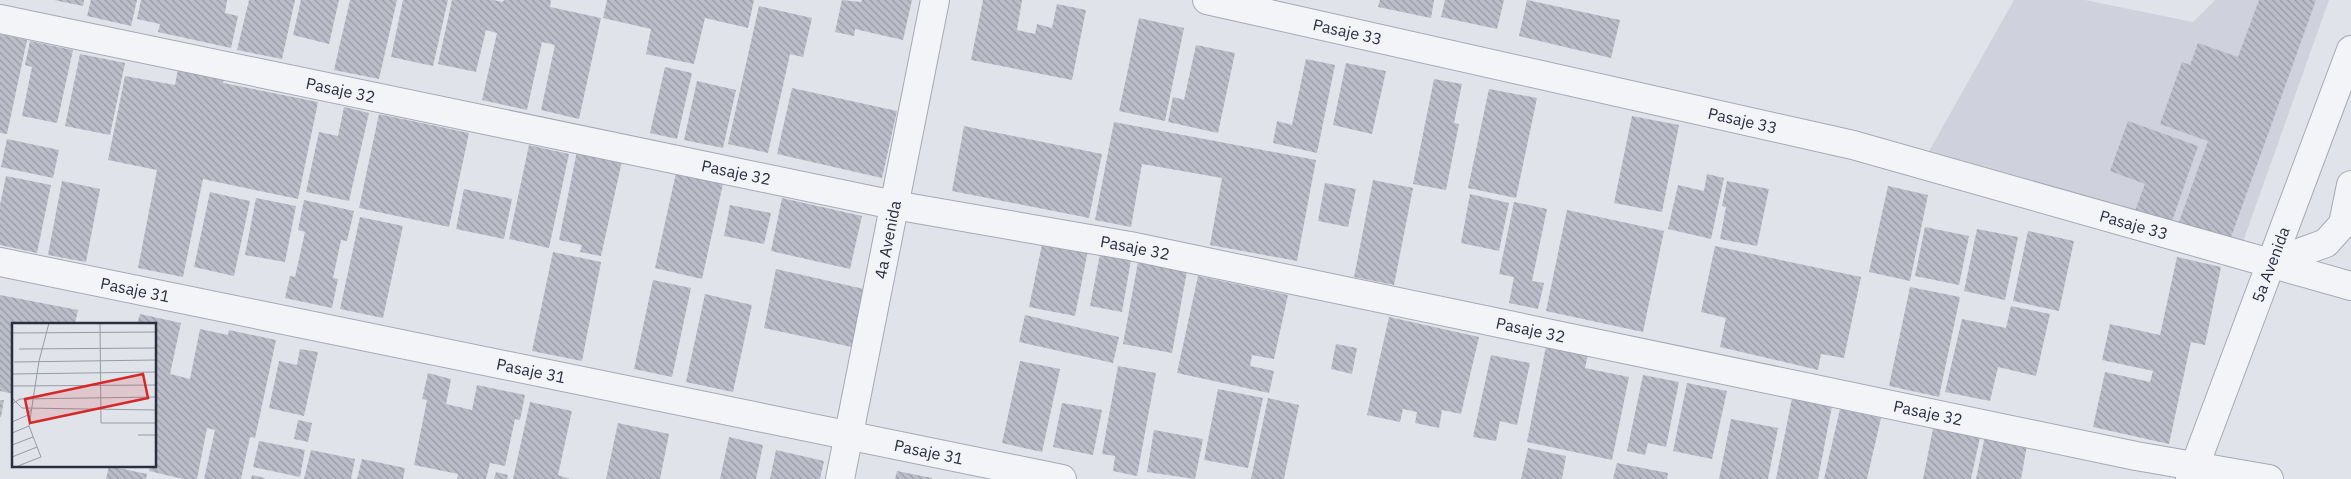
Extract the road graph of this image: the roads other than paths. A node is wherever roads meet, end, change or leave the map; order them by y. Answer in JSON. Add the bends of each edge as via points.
{"nodes":[{"id":1,"x":935,"y":0,"type":"edge"},
{"id":2,"x":1207,"y":0,"type":"edge"},
{"id":3,"x":0,"y":19,"type":"edge"},
{"id":4,"x":2351,"y":50,"type":"edge"},
{"id":5,"x":2351,"y":185,"type":"edge"},
{"id":6,"x":894,"y":205,"type":"junction"},
{"id":7,"x":0,"y":262,"type":"edge"},
{"id":8,"x":2271,"y":263,"type":"junction"},
{"id":9,"x":2351,"y":286,"type":"edge"},
{"id":10,"x":849,"y":436,"type":"junction"},
{"id":11,"x":2192,"y":472,"type":"edge"},
{"id":12,"x":840,"y":479,"type":"edge"},
{"id":13,"x":1062,"y":479,"type":"edge"},
{"id":14,"x":2269,"y":479,"type":"edge"}],
"edges":[{"from":1,"to":6,"type":"street","name":"4a Avenida"},
{"from":2,"to":8,"type":"street","name":"Pasaje 33","via":[[1852,145]]},
{"from":3,"to":6,"type":"street","name":"Pasaje 32"},
{"from":4,"to":8,"type":"street","name":"5a Avenida"},
{"from":5,"to":8,"type":"street","via":[[2343,224],[2326,243]]},
{"from":6,"to":10,"type":"street","name":"4a Avenida"},
{"from":6,"to":11,"type":"street","name":"Pasaje 32","via":[[1130,246],[2136,456]]},
{"from":7,"to":10,"type":"street","name":"Pasaje 31"},
{"from":8,"to":9,"type":"street","name":"Pasaje 33"},
{"from":8,"to":11,"type":"street","name":"5a Avenida"},
{"from":10,"to":12,"type":"street","name":"4a Avenida"},
{"from":10,"to":13,"type":"street","name":"Pasaje 31"},
{"from":11,"to":14,"type":"street","name":"Pasaje 32"}]}
